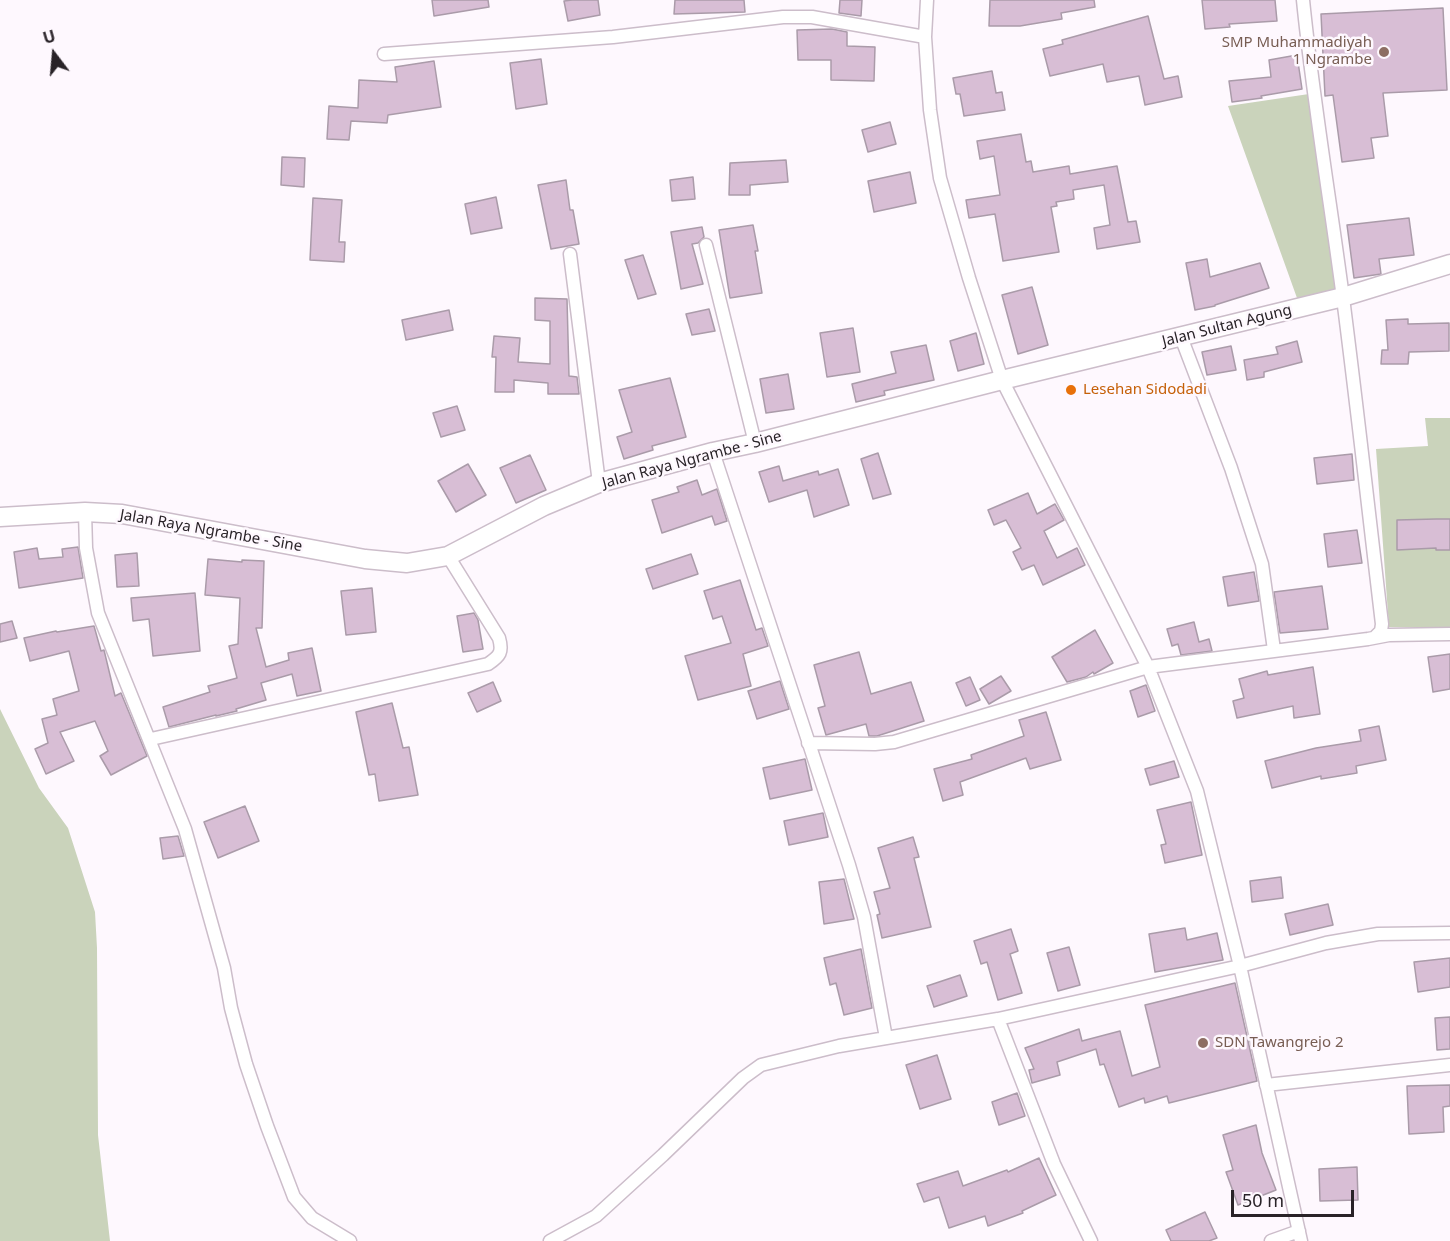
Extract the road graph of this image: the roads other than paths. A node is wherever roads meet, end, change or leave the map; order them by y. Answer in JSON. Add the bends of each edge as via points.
{"nodes":[{"id":1,"x":927,"y":0,"type":"edge"},
{"id":2,"x":1302,"y":0,"type":"edge"},
{"id":3,"x":925,"y":37,"type":"junction"},
{"id":4,"x":384,"y":54,"type":"dead end"},
{"id":5,"x":706,"y":245,"type":"dead end"},
{"id":6,"x":570,"y":254,"type":"dead end"},
{"id":7,"x":1450,"y":264,"type":"edge"},
{"id":8,"x":1343,"y":297,"type":"junction"},
{"id":9,"x":1181,"y":337,"type":"junction"},
{"id":10,"x":1002,"y":380,"type":"junction"},
{"id":11,"x":756,"y":443,"type":"junction"},
{"id":12,"x":713,"y":452,"type":"junction"},
{"id":13,"x":599,"y":483,"type":"junction"},
{"id":14,"x":85,"y":512,"type":"junction"},
{"id":15,"x":0,"y":517,"type":"edge"},
{"id":16,"x":447,"y":556,"type":"junction"},
{"id":17,"x":1450,"y":634,"type":"edge"},
{"id":18,"x":1376,"y":637,"type":"junction"},
{"id":19,"x":1274,"y":650,"type":"junction"},
{"id":20,"x":1148,"y":667,"type":"junction"},
{"id":21,"x":151,"y":740,"type":"junction"},
{"id":22,"x":808,"y":743,"type":"junction"},
{"id":23,"x":1450,"y":933,"type":"edge"},
{"id":24,"x":1240,"y":966,"type":"junction"},
{"id":25,"x":998,"y":1019,"type":"junction"},
{"id":26,"x":886,"y":1038,"type":"junction"},
{"id":27,"x":1450,"y":1065,"type":"edge"},
{"id":28,"x":1266,"y":1085,"type":"junction"},
{"id":29,"x":1300,"y":1236,"type":"edge"},
{"id":30,"x":350,"y":1241,"type":"edge"},
{"id":31,"x":550,"y":1241,"type":"edge"},
{"id":32,"x":1091,"y":1241,"type":"edge"},
{"id":33,"x":1271,"y":1241,"type":"edge"}],
"edges":[{"from":1,"to":3,"type":"street"},
{"from":2,"to":8,"type":"street"},
{"from":3,"to":4,"type":"street","via":[[812,17],[783,17],[613,37]]},
{"from":3,"to":10,"type":"street","via":[[940,178]]},
{"from":5,"to":11,"type":"street"},
{"from":6,"to":13,"type":"street"},
{"from":7,"to":8,"type":"main road","name":"Jalan Sultan Agung"},
{"from":8,"to":9,"type":"main road","name":"Jalan Sultan Agung"},
{"from":8,"to":18,"type":"street","via":[[1382,624]]},
{"from":9,"to":10,"type":"main road","name":"Jalan Sultan Agung"},
{"from":9,"to":19,"type":"street","via":[[1262,564]]},
{"from":10,"to":11,"type":"main road","name":"Jalan Raya Ngrambe - Sine"},
{"from":10,"to":20,"type":"street"},
{"from":11,"to":12,"type":"main road","name":"Jalan Raya Ngrambe - Sine"},
{"from":12,"to":13,"type":"main road","name":"Jalan Raya Ngrambe - Sine"},
{"from":12,"to":22,"type":"street"},
{"from":13,"to":16,"type":"main road","name":"Jalan Raya Ngrambe - Sine","via":[[544,506]]},
{"from":14,"to":15,"type":"main road","name":"Jalan Raya Ngrambe - Sine"},
{"from":14,"to":16,"type":"main road","name":"Jalan Raya Ngrambe - Sine","via":[[122,514],[365,559],[407,563]]},
{"from":14,"to":21,"type":"street","via":[[98,613]]},
{"from":16,"to":21,"type":"street","via":[[499,638],[499,657],[488,664]]},
{"from":17,"to":18,"type":"street"},
{"from":18,"to":19,"type":"street"},
{"from":19,"to":20,"type":"street"},
{"from":20,"to":22,"type":"street","via":[[894,742]]},
{"from":20,"to":24,"type":"street","via":[[1197,791]]},
{"from":21,"to":30,"type":"street","via":[[185,829],[246,1064],[294,1197],[312,1218]]},
{"from":22,"to":26,"type":"street","via":[[864,917]]},
{"from":23,"to":24,"type":"street","via":[[1378,934]]},
{"from":24,"to":25,"type":"street"},
{"from":24,"to":28,"type":"street"},
{"from":25,"to":26,"type":"street"},
{"from":25,"to":32,"type":"street","via":[[1054,1164]]},
{"from":26,"to":31,"type":"street","via":[[761,1065],[596,1216]]},
{"from":27,"to":28,"type":"street"},
{"from":28,"to":29,"type":"street"},
{"from":29,"to":33,"type":"street"}]}
